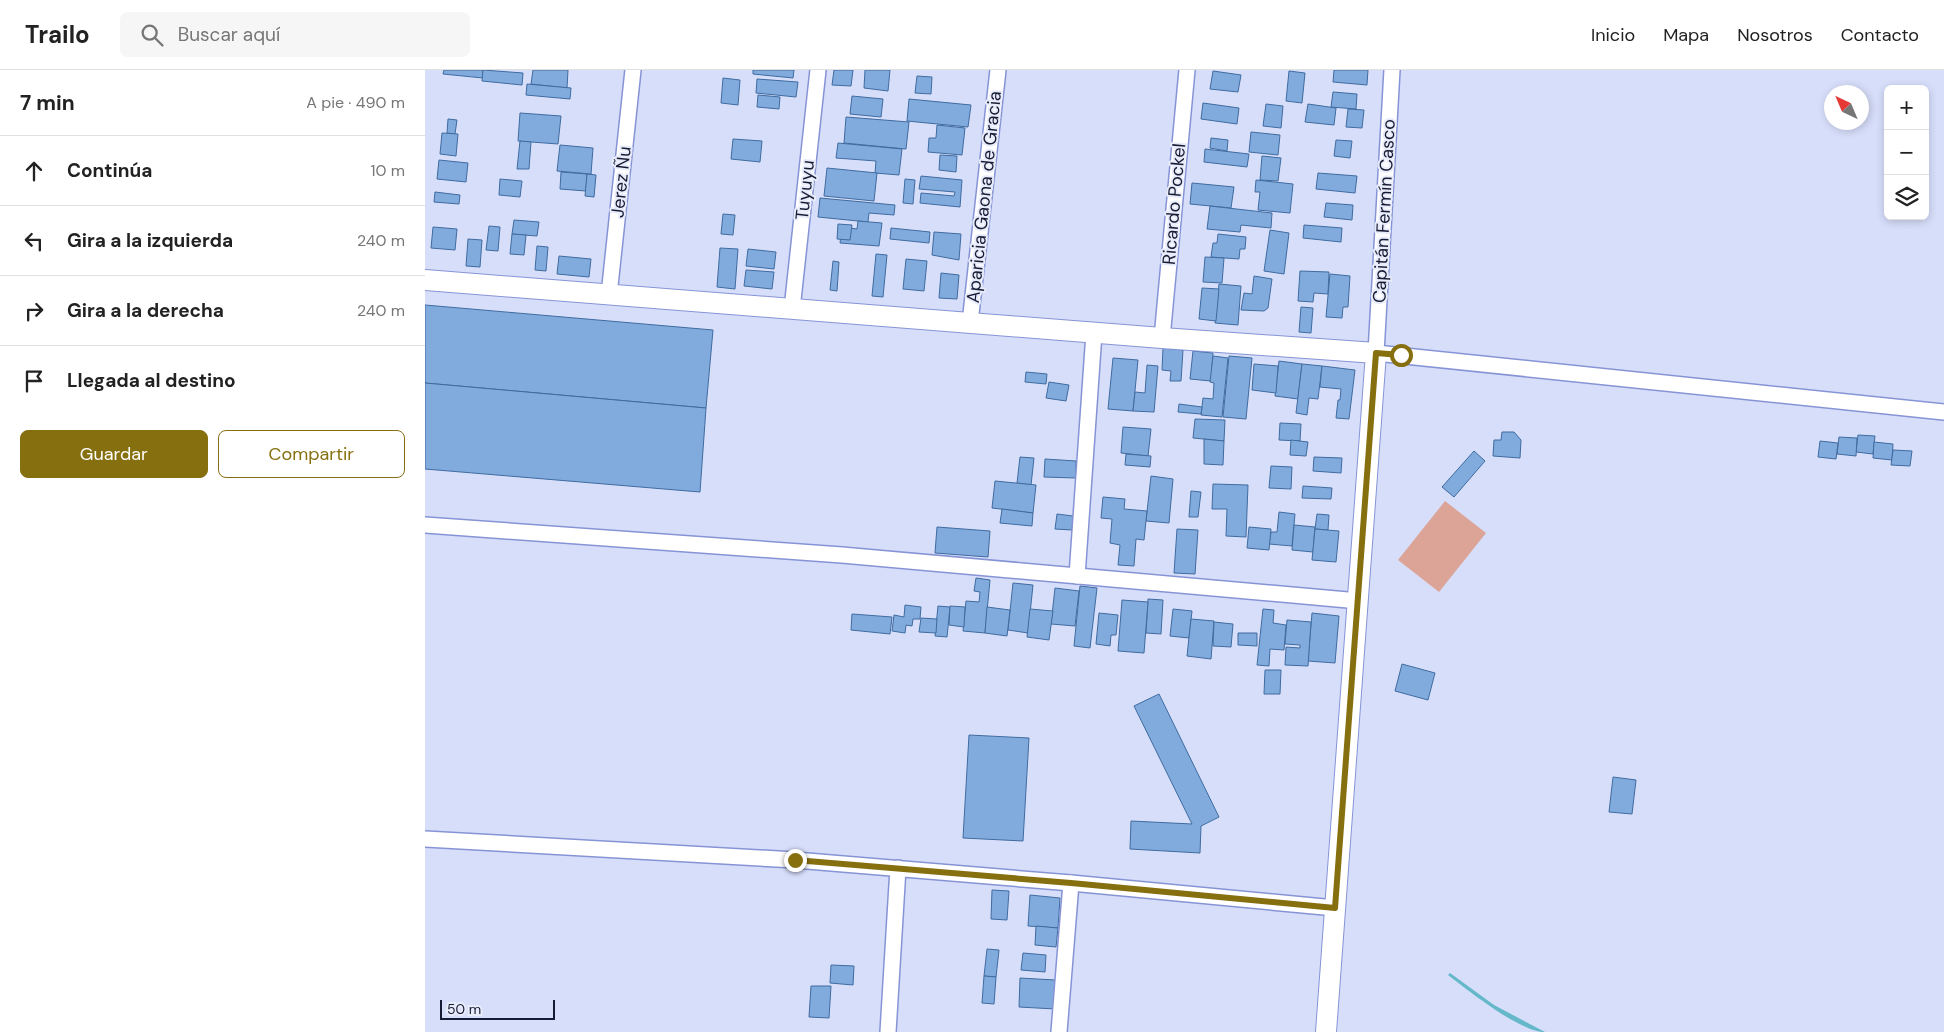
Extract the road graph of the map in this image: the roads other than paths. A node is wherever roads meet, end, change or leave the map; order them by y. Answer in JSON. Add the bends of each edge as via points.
{"nodes":[{"id":1,"x":633,"y":70,"type":"edge"},
{"id":2,"x":818,"y":70,"type":"edge"},
{"id":3,"x":998,"y":70,"type":"edge"},
{"id":4,"x":1187,"y":70,"type":"edge"},
{"id":5,"x":1392,"y":70,"type":"edge"},
{"id":6,"x":425,"y":280,"type":"edge"},
{"id":7,"x":609,"y":295,"type":"junction"},
{"id":8,"x":792,"y":309,"type":"junction"},
{"id":9,"x":969,"y":323,"type":"junction"},
{"id":10,"x":1094,"y":333,"type":"junction"},
{"id":11,"x":1162,"y":338,"type":"junction"},
{"id":12,"x":1376,"y":353,"type":"junction"},
{"id":13,"x":1944,"y":412,"type":"edge"},
{"id":14,"x":425,"y":524,"type":"edge"},
{"id":15,"x":1077,"y":576,"type":"junction"},
{"id":16,"x":1359,"y":601,"type":"junction"},
{"id":17,"x":425,"y":839,"type":"edge"},
{"id":18,"x":898,"y":868,"type":"junction"},
{"id":19,"x":1071,"y":883,"type":"junction"},
{"id":20,"x":1335,"y":908,"type":"junction"},
{"id":21,"x":888,"y":1032,"type":"edge"},
{"id":22,"x":1059,"y":1032,"type":"edge"},
{"id":23,"x":1326,"y":1032,"type":"edge"}],
"edges":[{"from":1,"to":7,"type":"street","name":"Jerez Ñu"},
{"from":2,"to":8,"type":"street","name":"Tuyuyu"},
{"from":3,"to":9,"type":"street","name":"Aparicia Gaona de Gracia"},
{"from":4,"to":11,"type":"street","name":"Ricardo Pockel"},
{"from":5,"to":12,"type":"street","name":"Capitán Fermín Casco"},
{"from":6,"to":7,"type":"street"},
{"from":7,"to":8,"type":"street"},
{"from":8,"to":9,"type":"street"},
{"from":9,"to":10,"type":"street"},
{"from":10,"to":11,"type":"street"},
{"from":10,"to":15,"type":"street"},
{"from":11,"to":12,"type":"street"},
{"from":12,"to":13,"type":"street"},
{"from":12,"to":16,"type":"street"},
{"from":14,"to":15,"type":"street"},
{"from":15,"to":16,"type":"street"},
{"from":16,"to":20,"type":"street"},
{"from":17,"to":18,"type":"street"},
{"from":18,"to":19,"type":"street"},
{"from":18,"to":21,"type":"street"},
{"from":19,"to":20,"type":"street"},
{"from":19,"to":22,"type":"street"},
{"from":20,"to":23,"type":"street"}]}
